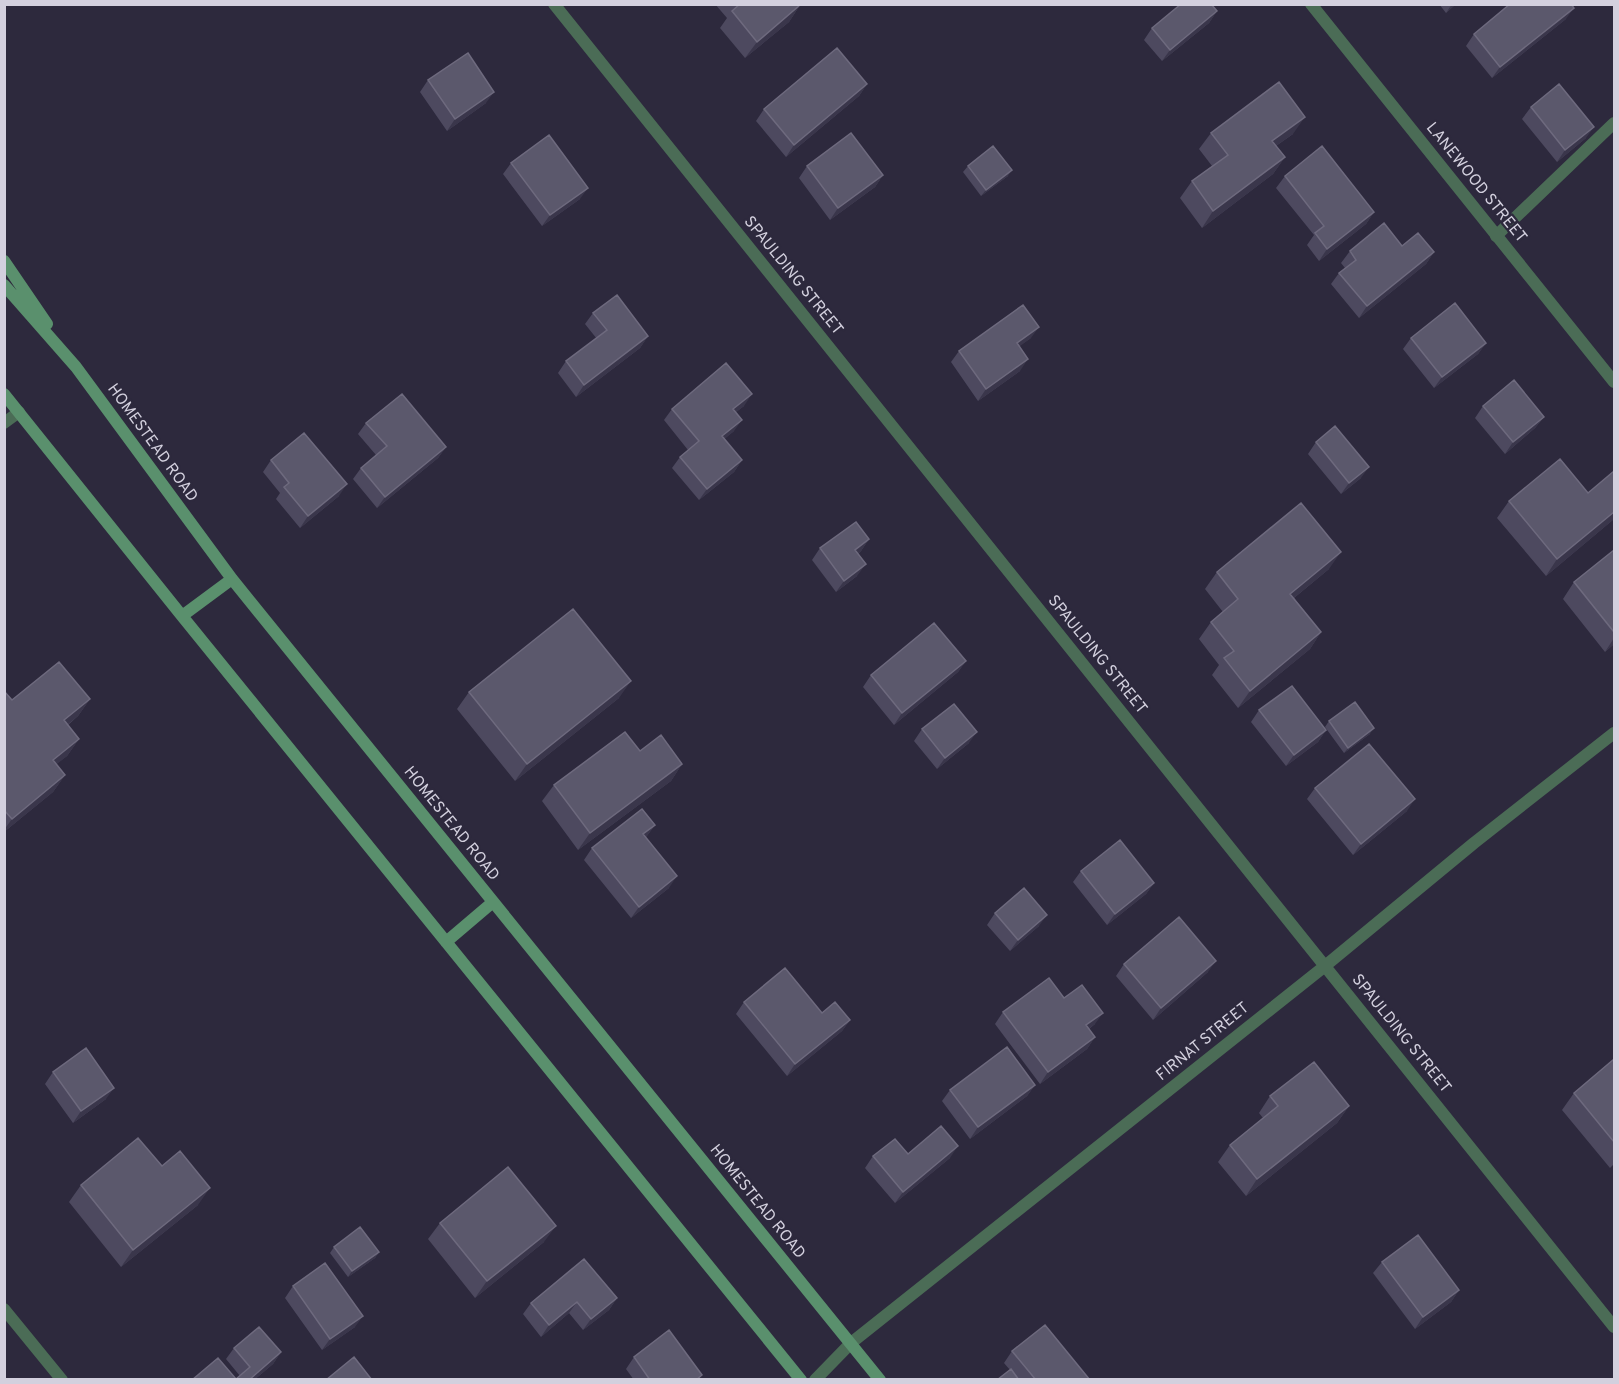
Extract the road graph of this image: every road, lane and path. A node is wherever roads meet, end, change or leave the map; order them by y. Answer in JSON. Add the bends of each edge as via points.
{"nodes":[{"id":1,"x":554,"y":4,"type":"edge"},
{"id":2,"x":1311,"y":4,"type":"edge"},
{"id":3,"x":1614,"y":123,"type":"edge"},
{"id":4,"x":1497,"y":236,"type":"junction"},
{"id":5,"x":4,"y":261,"type":"edge"},
{"id":6,"x":4,"y":285,"type":"edge"},
{"id":7,"x":76,"y":367,"type":"junction"},
{"id":8,"x":1614,"y":382,"type":"edge"},
{"id":9,"x":4,"y":394,"type":"edge"},
{"id":10,"x":19,"y":412,"type":"junction"},
{"id":11,"x":4,"y":423,"type":"edge"},
{"id":12,"x":232,"y":579,"type":"junction"},
{"id":13,"x":182,"y":616,"type":"junction"},
{"id":14,"x":1614,"y":732,"type":"edge"},
{"id":15,"x":493,"y":902,"type":"junction"},
{"id":16,"x":446,"y":942,"type":"junction"},
{"id":17,"x":1325,"y":966,"type":"junction"},
{"id":18,"x":4,"y":1309,"type":"edge"},
{"id":19,"x":1614,"y":1327,"type":"edge"},
{"id":20,"x":851,"y":1343,"type":"junction"},
{"id":21,"x":62,"y":1380,"type":"edge"},
{"id":22,"x":801,"y":1380,"type":"edge"},
{"id":23,"x":815,"y":1380,"type":"edge"},
{"id":24,"x":880,"y":1380,"type":"edge"}],
"edges":[{"from":1,"to":17,"type":"street","name":"SPAULDING STREET"},
{"from":2,"to":4,"type":"street","name":"LANEWOOD STREET"},
{"from":3,"to":4,"type":"street"},
{"from":4,"to":8,"type":"street","name":"LANEWOOD STREET"},
{"from":5,"to":7,"type":"main road"},
{"from":6,"to":7,"type":"main road","name":"HOMESTEAD ROAD"},
{"from":7,"to":12,"type":"main road","name":"HOMESTEAD ROAD"},
{"from":9,"to":10,"type":"main road"},
{"from":10,"to":11,"type":"street"},
{"from":10,"to":13,"type":"main road"},
{"from":12,"to":13,"type":"main road"},
{"from":12,"to":15,"type":"main road","name":"HOMESTEAD ROAD"},
{"from":13,"to":16,"type":"main road"},
{"from":14,"to":17,"type":"street","name":"FIRNAT STREET"},
{"from":15,"to":16,"type":"main road"},
{"from":15,"to":20,"type":"main road","name":"HOMESTEAD ROAD"},
{"from":16,"to":22,"type":"main road"},
{"from":17,"to":19,"type":"street","name":"SPAULDING STREET"},
{"from":17,"to":20,"type":"street","name":"FIRNAT STREET"},
{"from":18,"to":21,"type":"street"},
{"from":20,"to":23,"type":"street","name":"FIRNAT STREET"},
{"from":20,"to":24,"type":"main road","name":"HOMESTEAD ROAD"}]}
